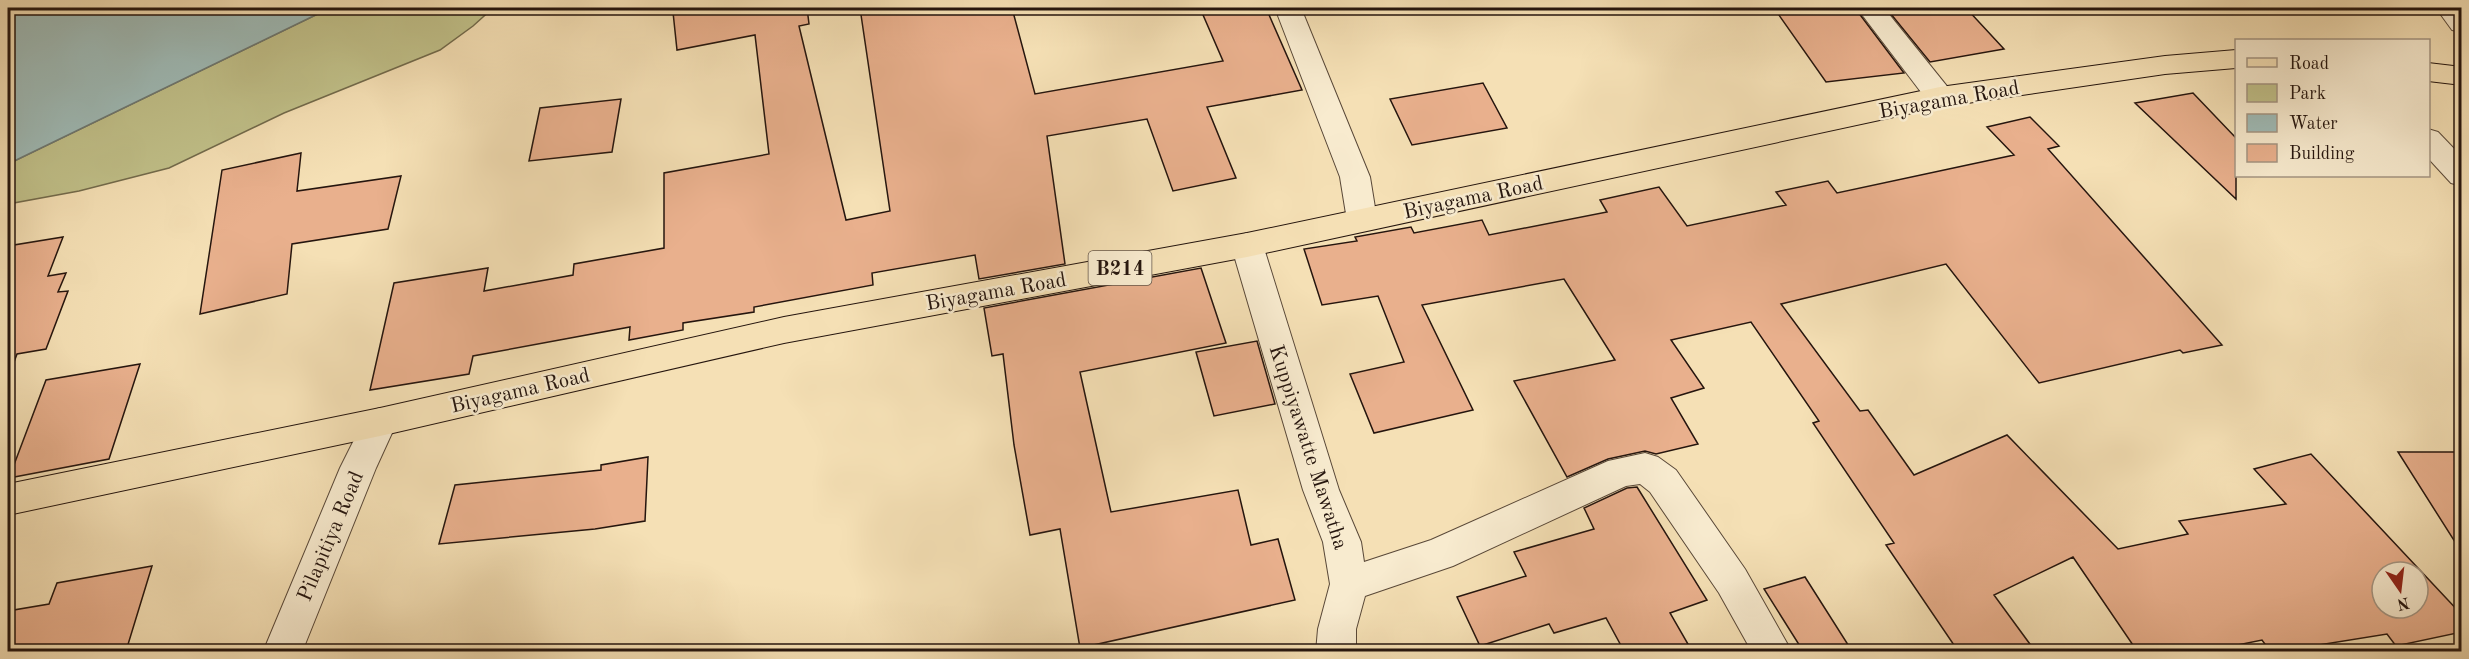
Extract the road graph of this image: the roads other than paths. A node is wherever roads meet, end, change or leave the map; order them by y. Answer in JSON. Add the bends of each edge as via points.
{"nodes":[{"id":1,"x":1288,"y":8,"type":"edge"},
{"id":2,"x":1870,"y":8,"type":"edge"},
{"id":3,"x":2449,"y":8,"type":"edge"},
{"id":4,"x":2462,"y":24,"type":"edge"},
{"id":5,"x":2235,"y":59,"type":"edge"},
{"id":6,"x":2430,"y":72,"type":"edge"},
{"id":7,"x":2462,"y":76,"type":"edge"},
{"id":8,"x":1940,"y":98,"type":"junction"},
{"id":9,"x":2430,"y":141,"type":"edge"},
{"id":10,"x":2462,"y":176,"type":"edge"},
{"id":11,"x":1362,"y":220,"type":"junction"},
{"id":12,"x":1246,"y":245,"type":"junction"},
{"id":13,"x":380,"y":422,"type":"junction"},
{"id":14,"x":8,"y":500,"type":"edge"},
{"id":15,"x":1349,"y":584,"type":"junction"},
{"id":16,"x":282,"y":651,"type":"edge"},
{"id":17,"x":1336,"y":651,"type":"edge"},
{"id":18,"x":1773,"y":651,"type":"edge"}],
"edges":[{"from":1,"to":11,"type":"street","via":[[1355,177]]},
{"from":2,"to":8,"type":"street"},
{"from":3,"to":4,"type":"street"},
{"from":5,"to":8,"type":"main road","name":"Biyagama Road","number":"B214","via":[[2165,65]]},
{"from":6,"to":7,"type":"main road"},
{"from":8,"to":11,"type":"main road","name":"Biyagama Road","number":"B214"},
{"from":9,"to":10,"type":"street"},
{"from":11,"to":12,"type":"main road","name":"Biyagama Road","number":"B214"},
{"from":12,"to":13,"type":"main road","name":"Biyagama Road","number":"B214","via":[[784,330]]},
{"from":12,"to":15,"type":"street","name":"Kuppiyawatte Mawatha","via":[[1321,490],[1342,542]]},
{"from":13,"to":14,"type":"main road","name":"Biyagama Road","number":"B214"},
{"from":13,"to":16,"type":"street","name":"Pilapitiya Road"},
{"from":15,"to":17,"type":"street","name":"Kuppiyawatte Mawatha","via":[[1336,629]]},
{"from":15,"to":18,"type":"street","via":[[1440,554],[1621,472],[1645,468],[1663,481],[1732,581]]}]}
